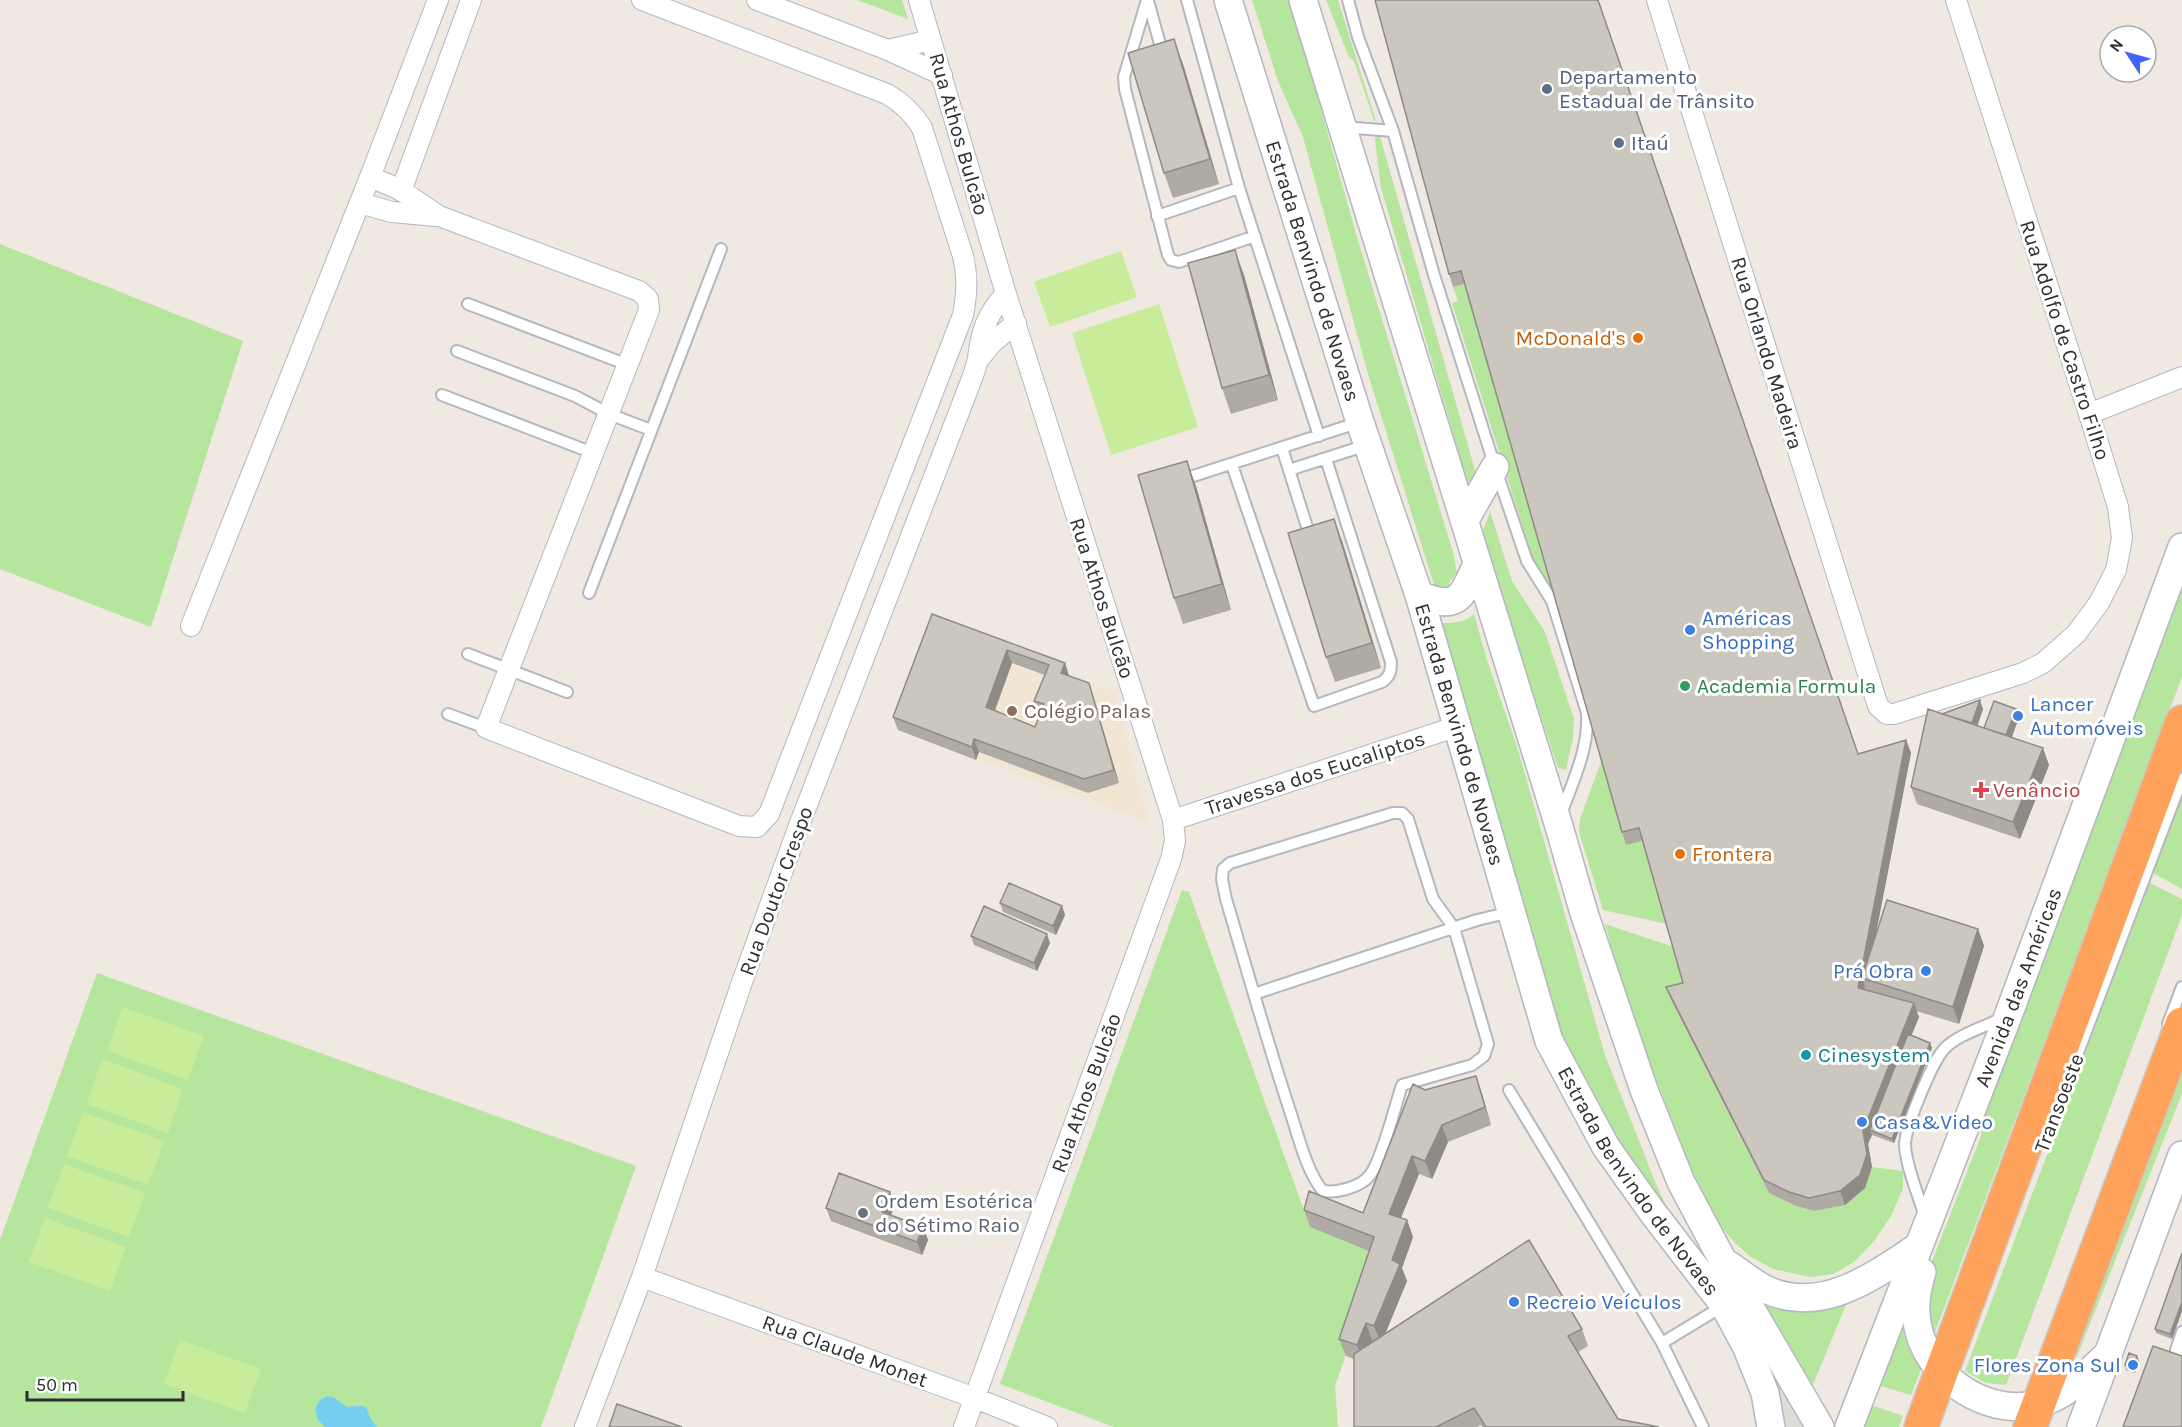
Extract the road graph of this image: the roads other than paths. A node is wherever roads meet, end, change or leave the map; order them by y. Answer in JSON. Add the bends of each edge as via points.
{"nodes":[{"id":1,"x":438,"y":0,"type":"edge"},
{"id":2,"x":471,"y":0,"type":"edge"},
{"id":3,"x":642,"y":0,"type":"edge"},
{"id":4,"x":758,"y":0,"type":"edge"},
{"id":5,"x":920,"y":0,"type":"edge"},
{"id":6,"x":1147,"y":0,"type":"edge"},
{"id":7,"x":1187,"y":0,"type":"edge"},
{"id":8,"x":1228,"y":0,"type":"edge"},
{"id":9,"x":1303,"y":0,"type":"edge"},
{"id":10,"x":1656,"y":0,"type":"edge"},
{"id":11,"x":1956,"y":0,"type":"edge"},
{"id":12,"x":1352,"y":1,"type":"edge"},
{"id":13,"x":931,"y":40,"type":"junction"},
{"id":14,"x":888,"y":50,"type":"junction"},
{"id":15,"x":1163,"y":56,"type":"edge"},
{"id":16,"x":942,"y":75,"type":"junction"},
{"id":17,"x":1343,"y":127,"type":"junction"},
{"id":18,"x":1393,"y":131,"type":"junction"},
{"id":19,"x":370,"y":177,"type":"junction"},
{"id":20,"x":1239,"y":188,"type":"junction"},
{"id":21,"x":401,"y":191,"type":"junction"},
{"id":22,"x":360,"y":203,"type":"junction"},
{"id":23,"x":439,"y":216,"type":"junction"},
{"id":24,"x":1157,"y":216,"type":"junction"},
{"id":25,"x":1255,"y":236,"type":"junction"},
{"id":26,"x":721,"y":249,"type":"dead end"},
{"id":27,"x":1006,"y":294,"type":"junction"},
{"id":28,"x":468,"y":304,"type":"dead end"},
{"id":29,"x":1016,"y":323,"type":"junction"},
{"id":30,"x":457,"y":351,"type":"dead end"},
{"id":31,"x":978,"y":360,"type":"junction"},
{"id":32,"x":628,"y":365,"type":"junction"},
{"id":33,"x":2182,"y":377,"type":"edge"},
{"id":34,"x":442,"y":395,"type":"dead end"},
{"id":35,"x":609,"y":414,"type":"junction"},
{"id":36,"x":2089,"y":414,"type":"junction"},
{"id":37,"x":651,"y":430,"type":"junction"},
{"id":38,"x":1364,"y":434,"type":"junction"},
{"id":39,"x":1319,"y":436,"type":"junction"},
{"id":40,"x":1282,"y":448,"type":"junction"},
{"id":41,"x":593,"y":453,"type":"junction"},
{"id":42,"x":1326,"y":459,"type":"junction"},
{"id":43,"x":1232,"y":465,"type":"junction"},
{"id":44,"x":1495,"y":466,"type":"junction"},
{"id":45,"x":1289,"y":470,"type":"junction"},
{"id":46,"x":1178,"y":481,"type":"edge"},
{"id":47,"x":1465,"y":520,"type":"junction"},
{"id":48,"x":1308,"y":530,"type":"edge"},
{"id":49,"x":2182,"y":547,"type":"edge"},
{"id":50,"x":1478,"y":564,"type":"junction"},
{"id":51,"x":589,"y":593,"type":"dead end"},
{"id":52,"x":1419,"y":595,"type":"junction"},
{"id":53,"x":191,"y":626,"type":"dead end"},
{"id":54,"x":468,"y":654,"type":"dead end"},
{"id":55,"x":508,"y":670,"type":"junction"},
{"id":56,"x":567,"y":692,"type":"dead end"},
{"id":57,"x":1878,"y":706,"type":"joint"},
{"id":58,"x":448,"y":714,"type":"dead end"},
{"id":59,"x":2182,"y":722,"type":"edge"},
{"id":60,"x":1458,"y":726,"type":"junction"},
{"id":61,"x":486,"y":728,"type":"junction"},
{"id":62,"x":2182,"y":779,"type":"edge"},
{"id":63,"x":1173,"y":820,"type":"junction"},
{"id":64,"x":1558,"y":823,"type":"junction"},
{"id":65,"x":1511,"y":912,"type":"junction"},
{"id":66,"x":1454,"y":928,"type":"junction"},
{"id":67,"x":2182,"y":987,"type":"edge"},
{"id":68,"x":1254,"y":994,"type":"junction"},
{"id":69,"x":2008,"y":1016,"type":"junction"},
{"id":70,"x":2174,"y":1027,"type":"edge"},
{"id":71,"x":1986,"y":1073,"type":"junction"},
{"id":72,"x":1509,"y":1090,"type":"dead end"},
{"id":73,"x":2048,"y":1131,"type":"dead end"},
{"id":74,"x":2179,"y":1168,"type":"edge"},
{"id":75,"x":2109,"y":1185,"type":"dead end"},
{"id":76,"x":1924,"y":1236,"type":"junction"},
{"id":77,"x":1723,"y":1261,"type":"junction"},
{"id":78,"x":642,"y":1277,"type":"junction"},
{"id":79,"x":1724,"y":1305,"type":"junction"},
{"id":80,"x":2182,"y":1332,"type":"edge"},
{"id":81,"x":1662,"y":1343,"type":"junction"},
{"id":82,"x":2182,"y":1352,"type":"edge"},
{"id":83,"x":2108,"y":1354,"type":"junction"},
{"id":84,"x":1950,"y":1379,"type":"junction"},
{"id":85,"x":975,"y":1398,"type":"junction"},
{"id":86,"x":2029,"y":1416,"type":"edge"},
{"id":87,"x":585,"y":1427,"type":"edge"},
{"id":88,"x":964,"y":1427,"type":"edge"},
{"id":89,"x":1047,"y":1427,"type":"edge"},
{"id":90,"x":1704,"y":1427,"type":"edge"},
{"id":91,"x":1771,"y":1427,"type":"edge"},
{"id":92,"x":1820,"y":1427,"type":"edge"},
{"id":93,"x":1849,"y":1427,"type":"edge"},
{"id":94,"x":1921,"y":1427,"type":"edge"},
{"id":95,"x":2081,"y":1427,"type":"edge"}],
"edges":[{"from":1,"to":19,"type":"street"},
{"from":2,"to":21,"type":"street"},
{"from":3,"to":61,"type":"street","via":[[887,94],[913,113],[922,128],[963,256],[967,294],[963,315],[769,814],[757,827],[739,826]]},
{"from":4,"to":14,"type":"street"},
{"from":5,"to":13,"type":"street","name":"Rua Athos Bulcão"},
{"from":6,"to":15,"type":"lane"},
{"from":6,"to":24,"type":"lane","via":[[1124,77]]},
{"from":7,"to":20,"type":"lane"},
{"from":8,"to":38,"type":"street","name":"Estrada Benvindo de Novaes"},
{"from":9,"to":17,"type":"street","name":"Estrada Benvindo de Novaes"},
{"from":10,"to":57,"type":"street","name":"Rua Orlando Madeira"},
{"from":11,"to":36,"type":"street","name":"Rua Adolfo de Castro Filho"},
{"from":12,"to":18,"type":"lane","via":[[1358,37]]},
{"from":13,"to":14,"type":"street"},
{"from":13,"to":16,"type":"street","name":"Rua Athos Bulcão"},
{"from":14,"to":16,"type":"street"},
{"from":16,"to":27,"type":"street","name":"Rua Athos Bulcão"},
{"from":17,"to":18,"type":"lane"},
{"from":17,"to":47,"type":"street","name":"Estrada Benvindo de Novaes"},
{"from":18,"to":44,"type":"lane"},
{"from":19,"to":21,"type":"street"},
{"from":19,"to":22,"type":"street"},
{"from":20,"to":24,"type":"lane"},
{"from":20,"to":25,"type":"lane"},
{"from":21,"to":23,"type":"street"},
{"from":22,"to":23,"type":"street","via":[[392,212]]},
{"from":22,"to":53,"type":"street"},
{"from":23,"to":32,"type":"street","via":[[639,291],[648,299],[649,310]]},
{"from":24,"to":25,"type":"lane","via":[[1168,255],[1174,262]]},
{"from":25,"to":39,"type":"lane"},
{"from":26,"to":37,"type":"lane"},
{"from":27,"to":29,"type":"street","name":"Rua Athos Bulcão"},
{"from":27,"to":31,"type":"street","name":"Rua Doutor Crespo","via":[[984,325]]},
{"from":28,"to":32,"type":"lane"},
{"from":29,"to":31,"type":"street","name":"Rua Doutor Crespo"},
{"from":29,"to":63,"type":"street","name":"Rua Athos Bulcão"},
{"from":30,"to":35,"type":"lane","via":[[575,396]]},
{"from":31,"to":78,"type":"street","name":"Rua Doutor Crespo","via":[[796,833]]},
{"from":32,"to":35,"type":"street"},
{"from":33,"to":36,"type":"street"},
{"from":34,"to":41,"type":"lane"},
{"from":35,"to":37,"type":"lane"},
{"from":35,"to":41,"type":"street"},
{"from":36,"to":57,"type":"street","name":"Rua Adolfo de Castro Filho","via":[[2118,507],[2122,538],[2116,570],[2099,603],[2076,634],[2043,663],[2023,673],[1894,714],[1887,714]]},
{"from":37,"to":51,"type":"lane"},
{"from":38,"to":39,"type":"lane"},
{"from":38,"to":42,"type":"lane"},
{"from":38,"to":52,"type":"street","name":"Estrada Benvindo de Novaes"},
{"from":39,"to":40,"type":"lane"},
{"from":40,"to":43,"type":"lane"},
{"from":40,"to":45,"type":"lane"},
{"from":41,"to":55,"type":"street"},
{"from":42,"to":43,"type":"lane","via":[[1391,671],[1383,682],[1314,706]]},
{"from":42,"to":45,"type":"lane"},
{"from":43,"to":46,"type":"lane"},
{"from":44,"to":47,"type":"street"},
{"from":44,"to":64,"type":"lane","via":[[1527,561],[1552,601],[1587,713],[1583,754]]},
{"from":45,"to":48,"type":"lane"},
{"from":47,"to":50,"type":"street","name":"Estrada Benvindo de Novaes"},
{"from":49,"to":69,"type":"street","name":"Avenida das Américas"},
{"from":50,"to":52,"type":"street","via":[[1459,598],[1438,603]]},
{"from":50,"to":64,"type":"street","name":"Estrada Benvindo de Novaes"},
{"from":52,"to":60,"type":"street","name":"Estrada Benvindo de Novaes"},
{"from":54,"to":55,"type":"lane"},
{"from":55,"to":56,"type":"lane"},
{"from":55,"to":61,"type":"street"},
{"from":58,"to":61,"type":"lane"},
{"from":59,"to":84,"type":"highway"},
{"from":60,"to":63,"type":"street","name":"Travessa dos Eucaliptos"},
{"from":60,"to":65,"type":"street","name":"Estrada Benvindo de Novaes"},
{"from":62,"to":73,"type":"lane","name":"Transoeste"},
{"from":63,"to":85,"type":"street","name":"Rua Athos Bulcão","via":[[1175,841],[1171,859]]},
{"from":64,"to":77,"type":"street","name":"Estrada Benvindo de Novaes","via":[[1644,1090],[1681,1182]]},
{"from":65,"to":66,"type":"lane"},
{"from":65,"to":79,"type":"street","name":"Estrada Benvindo de Novaes","via":[[1549,1041],[1606,1147]]},
{"from":66,"to":68,"type":"lane"},
{"from":66,"to":68,"type":"lane","via":[[1433,899],[1408,819],[1402,813],[1230,863],[1223,869],[1224,889]]},
{"from":66,"to":68,"type":"lane","via":[[1485,1029],[1488,1044],[1484,1056],[1472,1065],[1402,1085],[1371,1174],[1363,1182],[1334,1193],[1323,1191],[1316,1183]]},
{"from":67,"to":70,"type":"lane"},
{"from":69,"to":71,"type":"street","name":"Avenida das Américas"},
{"from":69,"to":76,"type":"lane","via":[[1945,1048],[1937,1058],[1908,1128],[1905,1144]]},
{"from":70,"to":86,"type":"highway"},
{"from":71,"to":76,"type":"street","name":"Avenida das Américas"},
{"from":71,"to":84,"type":"street","via":[[1988,1088],[1979,1125],[1929,1249],[1916,1292],[1917,1323],[1924,1344]]},
{"from":72,"to":81,"type":"lane"},
{"from":74,"to":83,"type":"street"},
{"from":75,"to":86,"type":"lane"},
{"from":76,"to":77,"type":"street","via":[[1871,1277],[1815,1299],[1767,1290]]},
{"from":76,"to":93,"type":"street","name":"Avenida das Américas"},
{"from":77,"to":92,"type":"street","name":"Estrada Benvindo de Novaes"},
{"from":78,"to":85,"type":"street","name":"Rua Claude Monet"},
{"from":78,"to":87,"type":"street","name":"Rua Doutor Crespo"},
{"from":79,"to":81,"type":"lane"},
{"from":79,"to":91,"type":"street","name":"Estrada Benvindo de Novaes","via":[[1766,1393]]},
{"from":80,"to":82,"type":"lane","via":[[2176,1350]]},
{"from":81,"to":90,"type":"lane"},
{"from":83,"to":86,"type":"street","via":[[2074,1386]]},
{"from":83,"to":95,"type":"street"},
{"from":84,"to":86,"type":"street","via":[[1970,1394]]},
{"from":84,"to":94,"type":"highway"},
{"from":85,"to":88,"type":"street","name":"Rua Athos Bulcão"},
{"from":85,"to":89,"type":"street","name":"Rua Claude Monet"}]}
